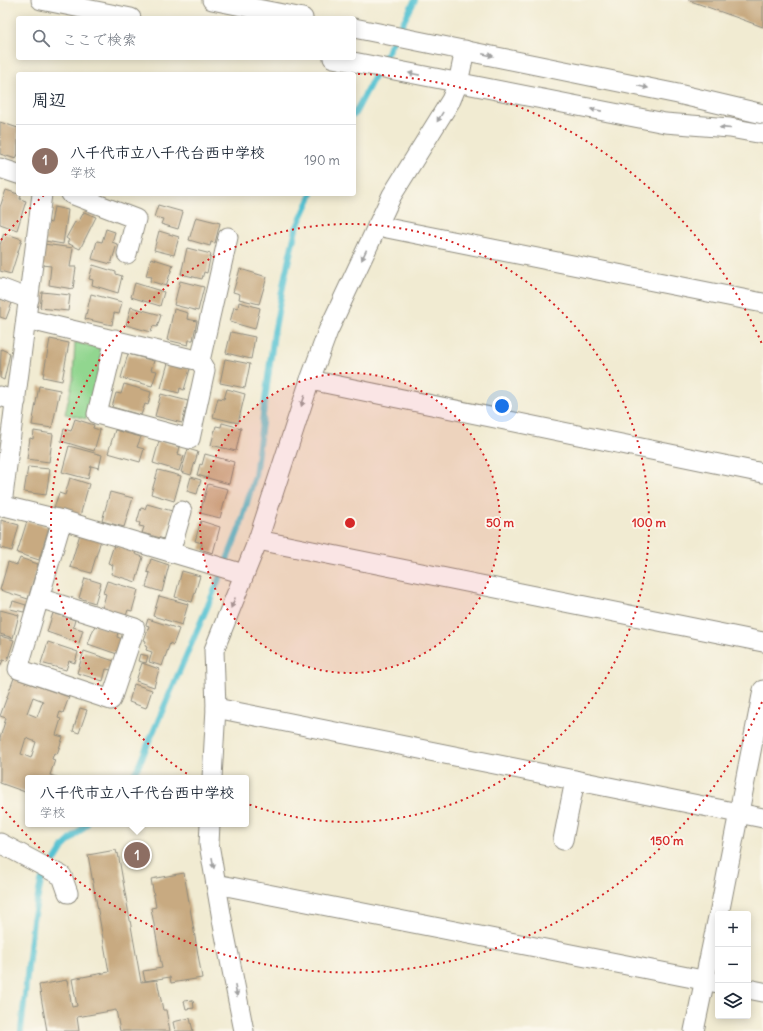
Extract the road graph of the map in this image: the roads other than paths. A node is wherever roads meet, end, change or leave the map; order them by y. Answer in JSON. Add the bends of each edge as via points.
{"nodes":[{"id":1,"x":41,"y":0,"type":"edge"},
{"id":2,"x":212,"y":0,"type":"edge"},
{"id":3,"x":121,"y":16,"type":"edge"},
{"id":4,"x":293,"y":16,"type":"edge"},
{"id":5,"x":356,"y":28,"type":"edge"},
{"id":6,"x":465,"y":50,"type":"junction"},
{"id":7,"x":343,"y":60,"type":"edge"},
{"id":8,"x":458,"y":83,"type":"junction"},
{"id":9,"x":763,"y":114,"type":"edge"},
{"id":10,"x":763,"y":134,"type":"edge"},
{"id":11,"x":0,"y":168,"type":"edge"},
{"id":12,"x":16,"y":173,"type":"edge"},
{"id":13,"x":42,"y":196,"type":"edge"},
{"id":14,"x":76,"y":196,"type":"edge"},
{"id":15,"x":377,"y":226,"type":"junction"},
{"id":16,"x":228,"y":237,"type":"dead end"},
{"id":17,"x":127,"y":254,"type":"dead end"},
{"id":18,"x":0,"y":288,"type":"edge"},
{"id":19,"x":29,"y":299,"type":"junction"},
{"id":20,"x":763,"y":303,"type":"edge"},
{"id":21,"x":26,"y":319,"type":"junction"},
{"id":22,"x":115,"y":339,"type":"junction"},
{"id":23,"x":200,"y":360,"type":"junction"},
{"id":24,"x":310,"y":380,"type":"junction"},
{"id":25,"x":8,"y":398,"type":"edge"},
{"id":26,"x":763,"y":473,"type":"edge"},
{"id":27,"x":1,"y":505,"type":"edge"},
{"id":28,"x":182,"y":511,"type":"dead end"},
{"id":29,"x":62,"y":520,"type":"junction"},
{"id":30,"x":258,"y":540,"type":"junction"},
{"id":31,"x":170,"y":552,"type":"junction"},
{"id":32,"x":239,"y":573,"type":"junction"},
{"id":33,"x":39,"y":598,"type":"junction"},
{"id":34,"x":763,"y":642,"type":"edge"},
{"id":35,"x":763,"y":690,"type":"edge"},
{"id":36,"x":216,"y":708,"type":"junction"},
{"id":37,"x":212,"y":775,"type":"edge"},
{"id":38,"x":575,"y":780,"type":"junction"},
{"id":39,"x":740,"y":813,"type":"junction"},
{"id":40,"x":763,"y":818,"type":"edge"},
{"id":41,"x":210,"y":827,"type":"edge"},
{"id":42,"x":563,"y":840,"type":"dead end"},
{"id":43,"x":0,"y":842,"type":"edge"},
{"id":44,"x":216,"y":884,"type":"junction"},
{"id":45,"x":68,"y":893,"type":"dead end"},
{"id":46,"x":719,"y":911,"type":"edge"},
{"id":47,"x":715,"y":943,"type":"edge"},
{"id":48,"x":711,"y":981,"type":"edge"},
{"id":49,"x":751,"y":990,"type":"edge"},
{"id":50,"x":763,"y":992,"type":"edge"},
{"id":51,"x":244,"y":1031,"type":"edge"},
{"id":52,"x":694,"y":1031,"type":"edge"}],
"edges":[{"from":1,"to":3,"type":"street"},
{"from":2,"to":4,"type":"street"},
{"from":5,"to":6,"type":"street"},
{"from":6,"to":8,"type":"street"},
{"from":6,"to":9,"type":"street","one_way":true},
{"from":8,"to":7,"type":"street","one_way":true},
{"from":10,"to":8,"type":"street","one_way":true,"via":[[730,128],[665,123]]},
{"from":8,"to":15,"type":"street","one_way":true,"via":[[451,100],[392,195]]},
{"from":11,"to":12,"type":"street"},
{"from":13,"to":19,"type":"street"},
{"from":14,"to":17,"type":"street","via":[[136,219]]},
{"from":15,"to":20,"type":"street"},
{"from":15,"to":24,"type":"street","one_way":true,"via":[[328,331]]},
{"from":16,"to":23,"type":"street"},
{"from":18,"to":19,"type":"street"},
{"from":19,"to":21,"type":"street"},
{"from":21,"to":22,"type":"street"},
{"from":21,"to":25,"type":"street"},
{"from":22,"to":23,"type":"street"},
{"from":22,"to":23,"type":"street","via":[[97,414],[190,438],[205,370]]},
{"from":24,"to":26,"type":"street"},
{"from":24,"to":30,"type":"street","one_way":true},
{"from":25,"to":27,"type":"street"},
{"from":27,"to":29,"type":"street"},
{"from":28,"to":31,"type":"street"},
{"from":29,"to":31,"type":"street"},
{"from":29,"to":33,"type":"street"},
{"from":30,"to":32,"type":"street"},
{"from":30,"to":34,"type":"street"},
{"from":31,"to":32,"type":"street"},
{"from":32,"to":36,"type":"street","one_way":true,"via":[[214,650]]},
{"from":33,"to":33,"type":"street","via":[[18,669],[111,700],[135,628]]},
{"from":35,"to":39,"type":"street"},
{"from":36,"to":37,"type":"street"},
{"from":36,"to":38,"type":"street"},
{"from":38,"to":39,"type":"street"},
{"from":38,"to":42,"type":"street"},
{"from":39,"to":40,"type":"street"},
{"from":39,"to":46,"type":"street"},
{"from":41,"to":44,"type":"street","one_way":true,"via":[[209,844]]},
{"from":43,"to":45,"type":"street","via":[[62,876]]},
{"from":44,"to":48,"type":"street"},
{"from":44,"to":51,"type":"street","one_way":true},
{"from":47,"to":48,"type":"street"},
{"from":48,"to":52,"type":"street"},
{"from":49,"to":50,"type":"street"}]}
